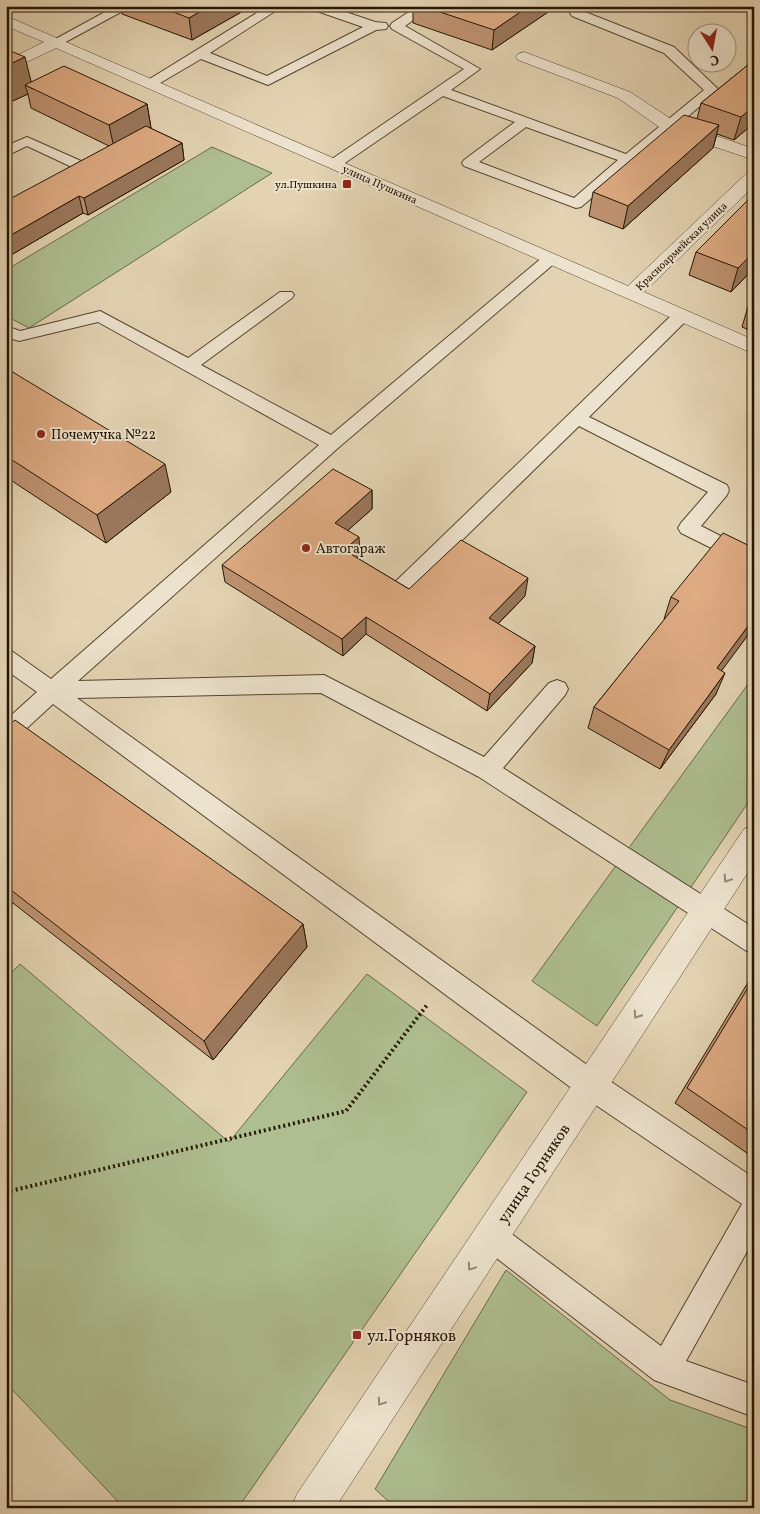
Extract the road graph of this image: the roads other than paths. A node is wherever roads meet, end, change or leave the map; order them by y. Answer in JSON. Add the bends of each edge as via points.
{"nodes":[{"id":1,"x":126,"y":6,"type":"edge"},
{"id":2,"x":277,"y":6,"type":"edge"},
{"id":3,"x":315,"y":6,"type":"edge"},
{"id":4,"x":427,"y":6,"type":"edge"},
{"id":5,"x":576,"y":13,"type":"dead end"},
{"id":6,"x":6,"y":20,"type":"edge"},
{"id":7,"x":374,"y":26,"type":"junction"},
{"id":8,"x":396,"y":26,"type":"junction"},
{"id":9,"x":56,"y":42,"type":"junction"},
{"id":10,"x":200,"y":54,"type":"junction"},
{"id":11,"x":524,"y":57,"type":"dead end"},
{"id":12,"x":6,"y":67,"type":"edge"},
{"id":13,"x":150,"y":83,"type":"junction"},
{"id":14,"x":442,"y":91,"type":"junction"},
{"id":15,"x":525,"y":121,"type":"junction"},
{"id":16,"x":668,"y":125,"type":"junction"},
{"id":17,"x":6,"y":152,"type":"edge"},
{"id":18,"x":754,"y":155,"type":"edge"},
{"id":19,"x":628,"y":159,"type":"junction"},
{"id":20,"x":334,"y":164,"type":"junction"},
{"id":21,"x":754,"y":176,"type":"edge"},
{"id":22,"x":53,"y":186,"type":"edge"},
{"id":23,"x":550,"y":259,"type":"junction"},
{"id":24,"x":286,"y":294,"type":"dead end"},
{"id":25,"x":631,"y":294,"type":"junction"},
{"id":26,"x":681,"y":316,"type":"junction"},
{"id":27,"x":6,"y":331,"type":"edge"},
{"id":28,"x":754,"y":348,"type":"edge"},
{"id":29,"x":188,"y":366,"type":"junction"},
{"id":30,"x":577,"y":418,"type":"junction"},
{"id":31,"x":332,"y":444,"type":"junction"},
{"id":32,"x":754,"y":562,"type":"edge"},
{"id":33,"x":402,"y":587,"type":"edge"},
{"id":34,"x":6,"y":658,"type":"edge"},
{"id":35,"x":557,"y":689,"type":"dead end"},
{"id":36,"x":52,"y":690,"type":"junction"},
{"id":37,"x":6,"y":734,"type":"edge"},
{"id":38,"x":487,"y":770,"type":"junction"},
{"id":39,"x":754,"y":838,"type":"edge"},
{"id":40,"x":706,"y":912,"type":"junction"},
{"id":41,"x":754,"y":942,"type":"edge"},
{"id":42,"x":591,"y":1085,"type":"junction"},
{"id":43,"x":754,"y":1195,"type":"edge"},
{"id":44,"x":754,"y":1210,"type":"edge"},
{"id":45,"x":491,"y":1236,"type":"junction"},
{"id":46,"x":665,"y":1369,"type":"junction"},
{"id":47,"x":754,"y":1402,"type":"edge"},
{"id":48,"x":311,"y":1508,"type":"edge"}],
"edges":[{"from":1,"to":9,"type":"lane"},
{"from":2,"to":10,"type":"lane"},
{"from":3,"to":7,"type":"lane"},
{"from":4,"to":8,"type":"lane"},
{"from":5,"to":16,"type":"lane","via":[[668,50],[712,90]]},
{"from":6,"to":9,"type":"street","name":"улица Пушкина"},
{"from":7,"to":8,"type":"lane"},
{"from":7,"to":10,"type":"lane","via":[[268,81]]},
{"from":8,"to":14,"type":"lane","via":[[473,69]]},
{"from":9,"to":12,"type":"street"},
{"from":9,"to":13,"type":"street","name":"улица Пушкина"},
{"from":10,"to":13,"type":"lane"},
{"from":11,"to":16,"type":"street","via":[[624,94]]},
{"from":13,"to":20,"type":"street","name":"улица Пушкина"},
{"from":14,"to":15,"type":"lane"},
{"from":14,"to":20,"type":"lane"},
{"from":15,"to":19,"type":"lane"},
{"from":15,"to":19,"type":"lane","via":[[469,162],[576,204]]},
{"from":16,"to":18,"type":"street"},
{"from":16,"to":19,"type":"lane"},
{"from":17,"to":22,"type":"lane","via":[[27,141],[85,168]]},
{"from":20,"to":23,"type":"street","name":"улица Пушкина"},
{"from":21,"to":25,"type":"street","name":"Красноармейская улица"},
{"from":23,"to":25,"type":"street","name":"улица Пушкина"},
{"from":23,"to":31,"type":"lane"},
{"from":24,"to":29,"type":"lane"},
{"from":25,"to":26,"type":"street","name":"улица Пушкина"},
{"from":26,"to":28,"type":"street","name":"улица Пушкина"},
{"from":26,"to":30,"type":"lane"},
{"from":27,"to":29,"type":"lane","via":[[19,336],[100,316]]},
{"from":29,"to":31,"type":"lane"},
{"from":30,"to":32,"type":"lane","via":[[720,490],[688,528]]},
{"from":30,"to":33,"type":"lane"},
{"from":31,"to":36,"type":"lane"},
{"from":34,"to":36,"type":"lane"},
{"from":35,"to":38,"type":"lane"},
{"from":36,"to":37,"type":"lane"},
{"from":36,"to":38,"type":"lane","via":[[324,684]]},
{"from":36,"to":42,"type":"lane"},
{"from":38,"to":40,"type":"lane"},
{"from":39,"to":40,"type":"street","name":"улица Горняков","one_way":true},
{"from":40,"to":41,"type":"lane"},
{"from":40,"to":42,"type":"street","name":"улица Горняков","one_way":true},
{"from":42,"to":43,"type":"lane"},
{"from":42,"to":45,"type":"street","name":"улица Горняков"},
{"from":44,"to":46,"type":"lane"},
{"from":45,"to":46,"type":"lane"},
{"from":45,"to":48,"type":"street","name":"улица Горняков","one_way":true},
{"from":46,"to":47,"type":"lane"}]}
